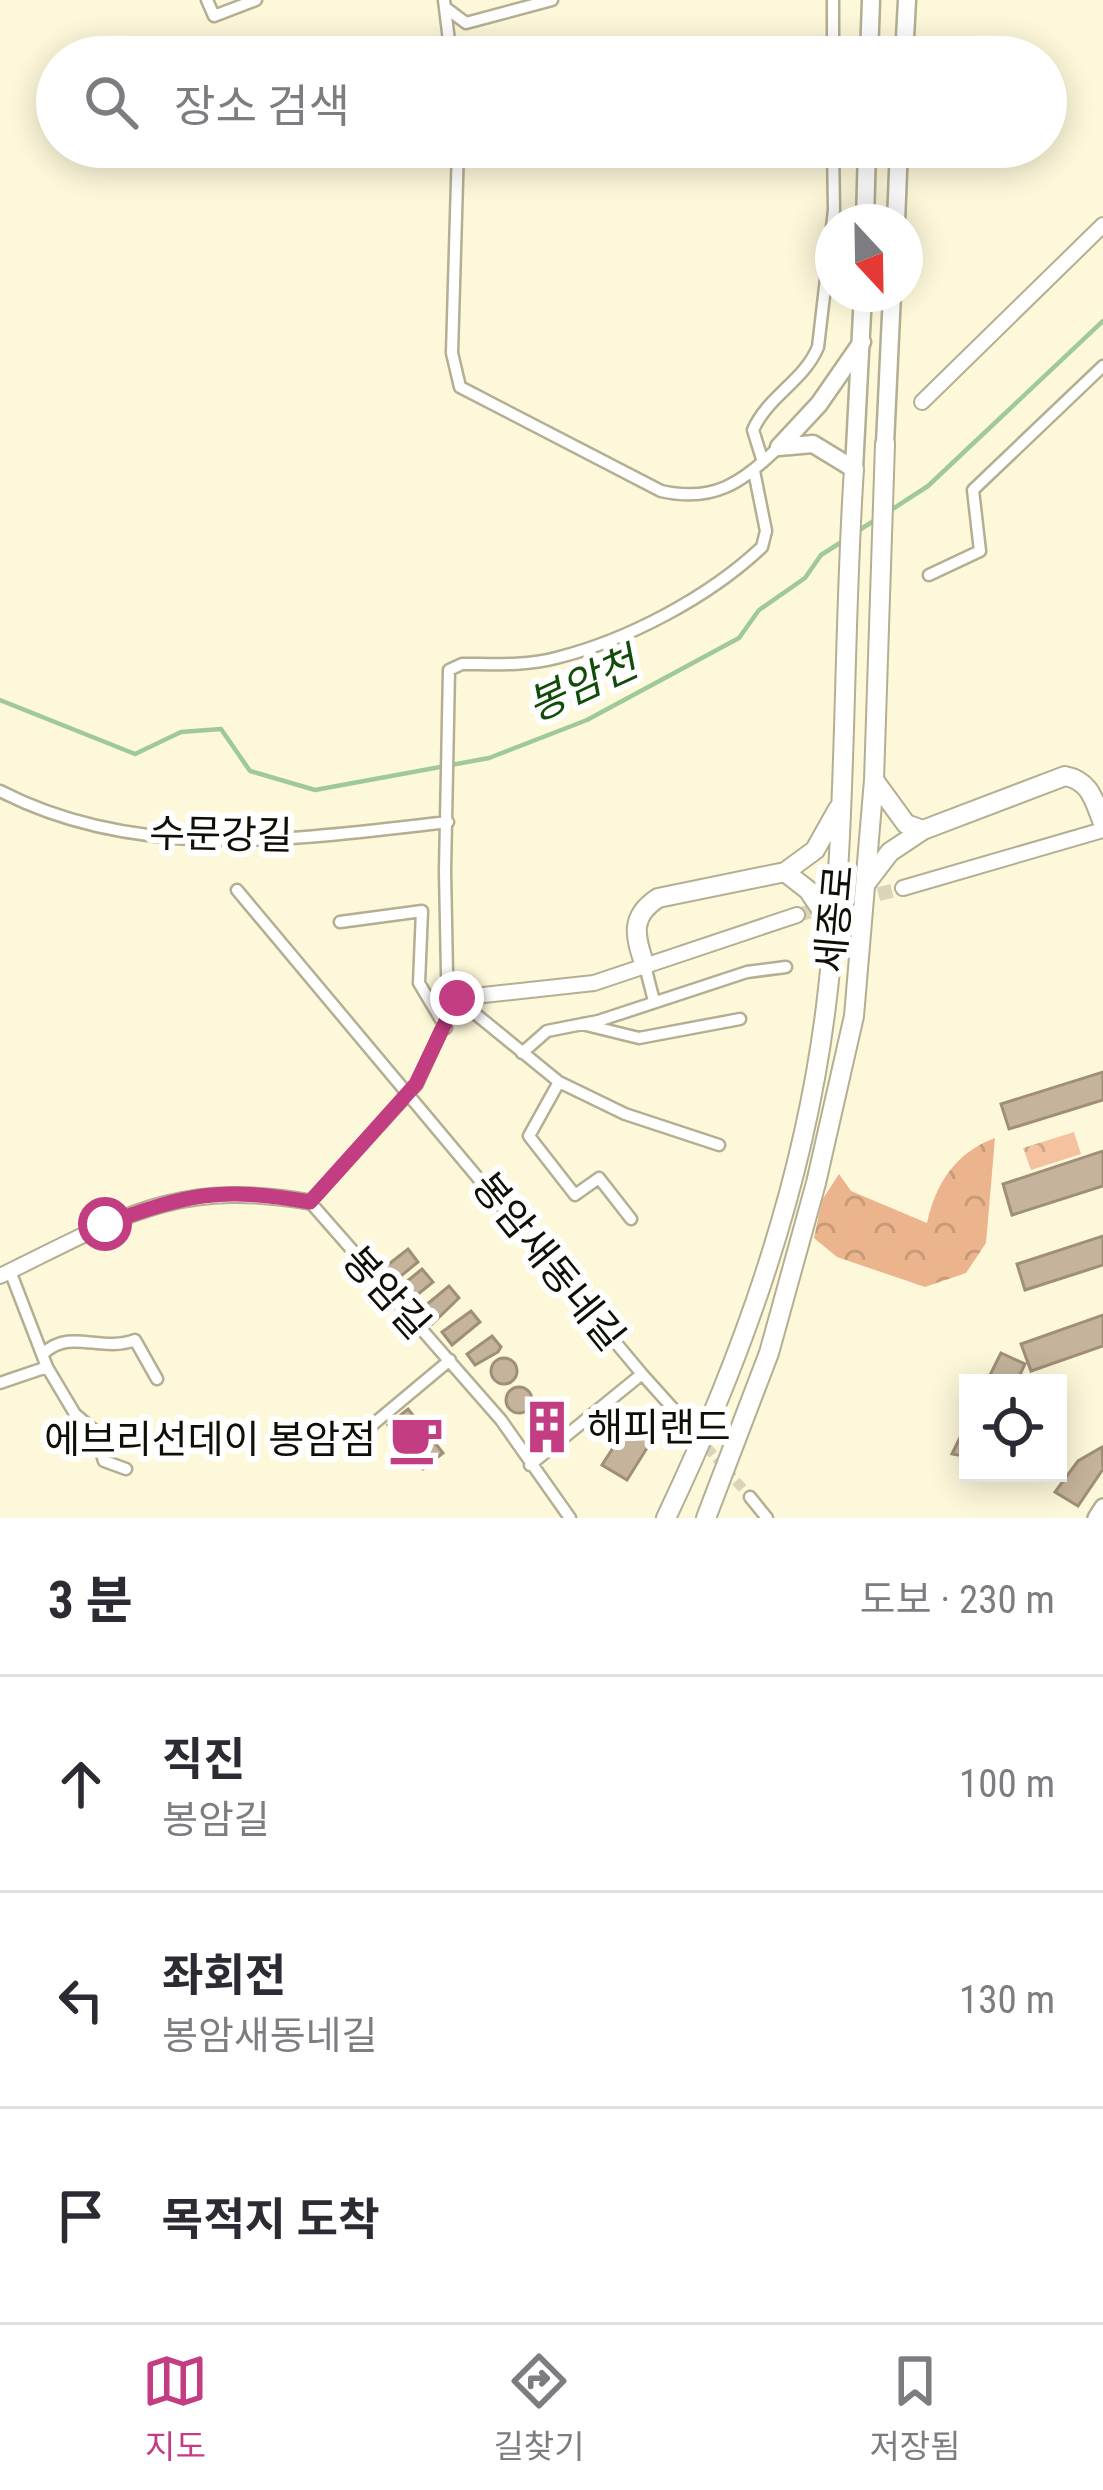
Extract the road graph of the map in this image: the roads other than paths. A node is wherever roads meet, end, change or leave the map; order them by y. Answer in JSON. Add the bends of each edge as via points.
{"nodes":[{"id":1,"x":207,"y":0,"type":"edge"},
{"id":2,"x":256,"y":0,"type":"edge"},
{"id":3,"x":551,"y":0,"type":"edge"},
{"id":4,"x":832,"y":0,"type":"edge"},
{"id":5,"x":871,"y":0,"type":"edge"},
{"id":6,"x":907,"y":0,"type":"edge"},
{"id":7,"x":445,"y":4,"type":"edge"},
{"id":8,"x":449,"y":36,"type":"edge"},
{"id":9,"x":833,"y":36,"type":"edge"},
{"id":10,"x":870,"y":36,"type":"edge"},
{"id":11,"x":905,"y":36,"type":"edge"},
{"id":12,"x":457,"y":168,"type":"edge"},
{"id":13,"x":833,"y":168,"type":"edge"},
{"id":14,"x":866,"y":168,"type":"edge"},
{"id":15,"x":898,"y":168,"type":"edge"},
{"id":16,"x":865,"y":204,"type":"edge"},
{"id":17,"x":897,"y":204,"type":"edge"},
{"id":18,"x":1103,"y":225,"type":"edge"},
{"id":19,"x":863,"y":312,"type":"edge"},
{"id":20,"x":891,"y":312,"type":"edge"},
{"id":21,"x":862,"y":342,"type":"junction"},
{"id":22,"x":1103,"y":366,"type":"edge"},
{"id":23,"x":922,"y":402,"type":"dead end"},
{"id":24,"x":885,"y":445,"type":"joint"},
{"id":25,"x":779,"y":446,"type":"junction"},
{"id":26,"x":759,"y":466,"type":"junction"},
{"id":27,"x":854,"y":469,"type":"junction"},
{"id":28,"x":929,"y":575,"type":"dead end"},
{"id":29,"x":874,"y":780,"type":"junction"},
{"id":30,"x":0,"y":790,"type":"edge"},
{"id":31,"x":841,"y":805,"type":"junction"},
{"id":32,"x":449,"y":817,"type":"junction"},
{"id":33,"x":1103,"y":827,"type":"edge"},
{"id":34,"x":923,"y":830,"type":"junction"},
{"id":35,"x":785,"y":872,"type":"junction"},
{"id":36,"x":867,"y":883,"type":"junction"},
{"id":37,"x":904,"y":888,"type":"tunnel mouth"},
{"id":38,"x":237,"y":890,"type":"dead end"},
{"id":39,"x":796,"y":916,"type":"tunnel mouth"},
{"id":40,"x":340,"y":922,"type":"dead end"},
{"id":41,"x":834,"y":928,"type":"junction"},
{"id":42,"x":645,"y":966,"type":"junction"},
{"id":43,"x":786,"y":967,"type":"dead end"},
{"id":44,"x":457,"y":998,"type":"junction"},
{"id":45,"x":654,"y":1001,"type":"junction"},
{"id":46,"x":740,"y":1019,"type":"dead end"},
{"id":47,"x":579,"y":1023,"type":"junction"},
{"id":48,"x":446,"y":1028,"type":"junction"},
{"id":49,"x":522,"y":1053,"type":"junction"},
{"id":50,"x":559,"y":1082,"type":"junction"},
{"id":51,"x":405,"y":1096,"type":"junction"},
{"id":52,"x":719,"y":1145,"type":"dead end"},
{"id":53,"x":310,"y":1202,"type":"junction"},
{"id":54,"x":631,"y":1219,"type":"dead end"},
{"id":55,"x":5,"y":1274,"type":"edge"},
{"id":56,"x":44,"y":1353,"type":"junction"},
{"id":57,"x":450,"y":1360,"type":"junction"},
{"id":58,"x":46,"y":1367,"type":"junction"},
{"id":59,"x":642,"y":1374,"type":"junction"},
{"id":60,"x":157,"y":1379,"type":"dead end"},
{"id":61,"x":0,"y":1383,"type":"edge"},
{"id":62,"x":677,"y":1413,"type":"tunnel mouth"},
{"id":63,"x":365,"y":1431,"type":"dead end"},
{"id":64,"x":530,"y":1465,"type":"junction"},
{"id":65,"x":126,"y":1469,"type":"dead end"},
{"id":66,"x":750,"y":1497,"type":"tunnel mouth"},
{"id":67,"x":1103,"y":1507,"type":"edge"},
{"id":68,"x":570,"y":1518,"type":"edge"},
{"id":69,"x":666,"y":1518,"type":"edge"},
{"id":70,"x":706,"y":1518,"type":"edge"},
{"id":71,"x":767,"y":1518,"type":"edge"},
{"id":72,"x":1096,"y":1518,"type":"edge"}],
"edges":[{"from":1,"to":2,"type":"street","via":[[214,16]]},
{"from":3,"to":7,"type":"street","via":[[466,23]]},
{"from":4,"to":9,"type":"street"},
{"from":5,"to":10,"type":"main road"},
{"from":6,"to":11,"type":"main road"},
{"from":7,"to":8,"type":"street"},
{"from":12,"to":26,"type":"street","via":[[452,353],[460,387],[661,491],[704,497]]},
{"from":13,"to":26,"type":"street","via":[[818,347],[763,407],[753,430]]},
{"from":14,"to":16,"type":"main road"},
{"from":15,"to":17,"type":"main road"},
{"from":18,"to":23,"type":"street"},
{"from":19,"to":21,"type":"main road","name":"세종로"},
{"from":20,"to":24,"type":"main road","name":"세종로"},
{"from":21,"to":25,"type":"main road"},
{"from":21,"to":27,"type":"main road","name":"세종로"},
{"from":22,"to":28,"type":"street","via":[[973,490],[980,551]]},
{"from":24,"to":29,"type":"highway","name":"세종로"},
{"from":25,"to":26,"type":"street"},
{"from":25,"to":27,"type":"main road","via":[[813,444]]},
{"from":26,"to":32,"type":"street","via":[[762,547],[693,598],[554,659],[448,670]]},
{"from":27,"to":31,"type":"highway","name":"세종로"},
{"from":29,"to":34,"type":"highway","via":[[906,824]]},
{"from":29,"to":36,"type":"highway","name":"세종로"},
{"from":30,"to":32,"type":"street","name":"수문강길","via":[[74,819],[193,841]]},
{"from":31,"to":35,"type":"highway","via":[[815,850]]},
{"from":31,"to":41,"type":"highway","name":"세종로"},
{"from":32,"to":44,"type":"street","via":[[448,974]]},
{"from":33,"to":34,"type":"highway","via":[[1089,788],[1065,776]]},
{"from":33,"to":37,"type":"street"},
{"from":34,"to":36,"type":"highway","via":[[890,852]]},
{"from":35,"to":41,"type":"highway"},
{"from":35,"to":42,"type":"highway","via":[[643,907],[634,936]]},
{"from":36,"to":70,"type":"highway","name":"세종로","via":[[854,1016],[816,1183],[769,1353]]},
{"from":38,"to":51,"type":"street","name":"봉암새동네길"},
{"from":39,"to":42,"type":"street"},
{"from":40,"to":48,"type":"street","via":[[422,911],[419,983]]},
{"from":41,"to":69,"type":"highway","name":"세종로","via":[[796,1160],[755,1308]]},
{"from":42,"to":44,"type":"street","via":[[594,983]]},
{"from":42,"to":45,"type":"street"},
{"from":43,"to":45,"type":"street"},
{"from":44,"to":48,"type":"street"},
{"from":44,"to":49,"type":"street"},
{"from":45,"to":47,"type":"street"},
{"from":46,"to":47,"type":"street","via":[[639,1038]]},
{"from":47,"to":49,"type":"street","via":[[547,1030]]},
{"from":48,"to":51,"type":"street"},
{"from":49,"to":50,"type":"street"},
{"from":50,"to":52,"type":"street"},
{"from":50,"to":54,"type":"street","name":"봉암새동네길","via":[[529,1136],[575,1195],[599,1178]]},
{"from":51,"to":53,"type":"street"},
{"from":51,"to":59,"type":"street","name":"봉암새동네길","via":[[427,1111]]},
{"from":53,"to":55,"type":"street","via":[[192,1194],[105,1224]]},
{"from":53,"to":57,"type":"street","name":"봉암길"},
{"from":55,"to":56,"type":"street"},
{"from":56,"to":58,"type":"street"},
{"from":56,"to":60,"type":"street","via":[[73,1339],[112,1348],[135,1340]]},
{"from":57,"to":63,"type":"street"},
{"from":57,"to":64,"type":"street","name":"봉암길"},
{"from":58,"to":61,"type":"street"},
{"from":58,"to":65,"type":"street","via":[[94,1431],[104,1461]]},
{"from":59,"to":62,"type":"street"},
{"from":59,"to":64,"type":"street","name":"봉암새동네길"},
{"from":64,"to":68,"type":"street","name":"봉암길"},
{"from":66,"to":71,"type":"street"},
{"from":67,"to":72,"type":"main road"}]}
